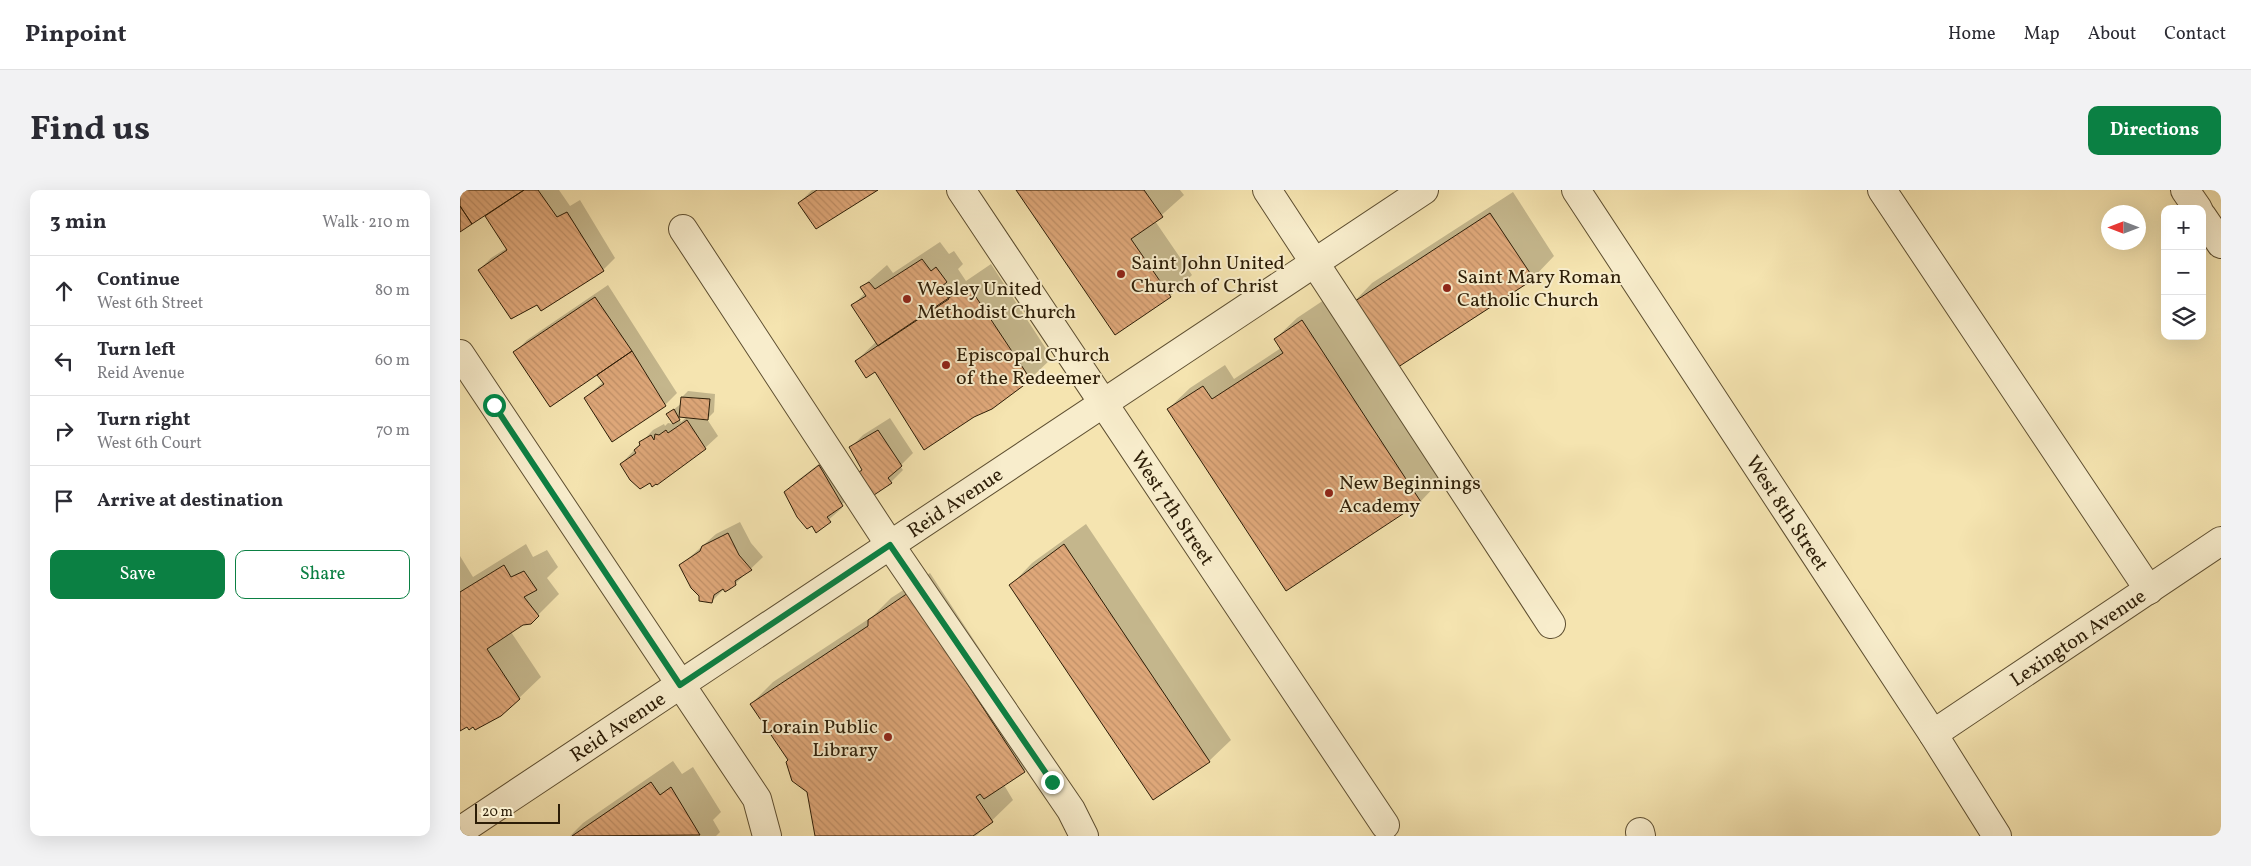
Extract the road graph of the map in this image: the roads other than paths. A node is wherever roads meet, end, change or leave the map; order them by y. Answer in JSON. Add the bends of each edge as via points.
{"nodes":[{"id":1,"x":961,"y":190,"type":"edge"},
{"id":2,"x":1267,"y":190,"type":"edge"},
{"id":3,"x":1424,"y":190,"type":"edge"},
{"id":4,"x":1576,"y":190,"type":"edge"},
{"id":5,"x":1882,"y":190,"type":"edge"},
{"id":6,"x":2185,"y":190,"type":"edge"},
{"id":7,"x":2195,"y":205,"type":"edge"},
{"id":8,"x":2206,"y":222,"type":"edge"},
{"id":9,"x":684,"y":229,"type":"dead end"},
{"id":10,"x":2221,"y":244,"type":"edge"},
{"id":11,"x":1315,"y":262,"type":"junction"},
{"id":12,"x":460,"y":354,"type":"edge"},
{"id":13,"x":1105,"y":402,"type":"junction"},
{"id":14,"x":2221,"y":542,"type":"edge"},
{"id":15,"x":890,"y":545,"type":"junction"},
{"id":16,"x":2149,"y":590,"type":"junction"},
{"id":17,"x":1552,"y":624,"type":"dead end"},
{"id":18,"x":680,"y":685,"type":"junction"},
{"id":19,"x":1933,"y":734,"type":"junction"},
{"id":20,"x":1385,"y":825,"type":"dead end"},
{"id":21,"x":461,"y":827,"type":"edge"},
{"id":22,"x":767,"y":836,"type":"edge"},
{"id":23,"x":1084,"y":836,"type":"edge"},
{"id":24,"x":1997,"y":836,"type":"edge"}],
"edges":[{"from":1,"to":13,"type":"street","name":"West 7th Street"},
{"from":2,"to":11,"type":"street"},
{"from":3,"to":11,"type":"street","name":"Reid Avenue"},
{"from":4,"to":19,"type":"street","name":"West 8th Street"},
{"from":5,"to":16,"type":"street"},
{"from":6,"to":7,"type":"street"},
{"from":8,"to":10,"type":"street"},
{"from":9,"to":15,"type":"street"},
{"from":11,"to":13,"type":"street","name":"Reid Avenue"},
{"from":11,"to":17,"type":"street"},
{"from":12,"to":18,"type":"street"},
{"from":13,"to":15,"type":"street","name":"Reid Avenue"},
{"from":13,"to":20,"type":"street","name":"West 7th Street"},
{"from":14,"to":16,"type":"street","name":"Lexington Avenue"},
{"from":15,"to":18,"type":"street","name":"Reid Avenue"},
{"from":15,"to":23,"type":"street","via":[[1071,810]]},
{"from":16,"to":19,"type":"street","name":"Lexington Avenue"},
{"from":18,"to":21,"type":"street","name":"Reid Avenue"},
{"from":18,"to":22,"type":"street","via":[[757,799]]},
{"from":19,"to":24,"type":"street","name":"West 8th Street"}]}
